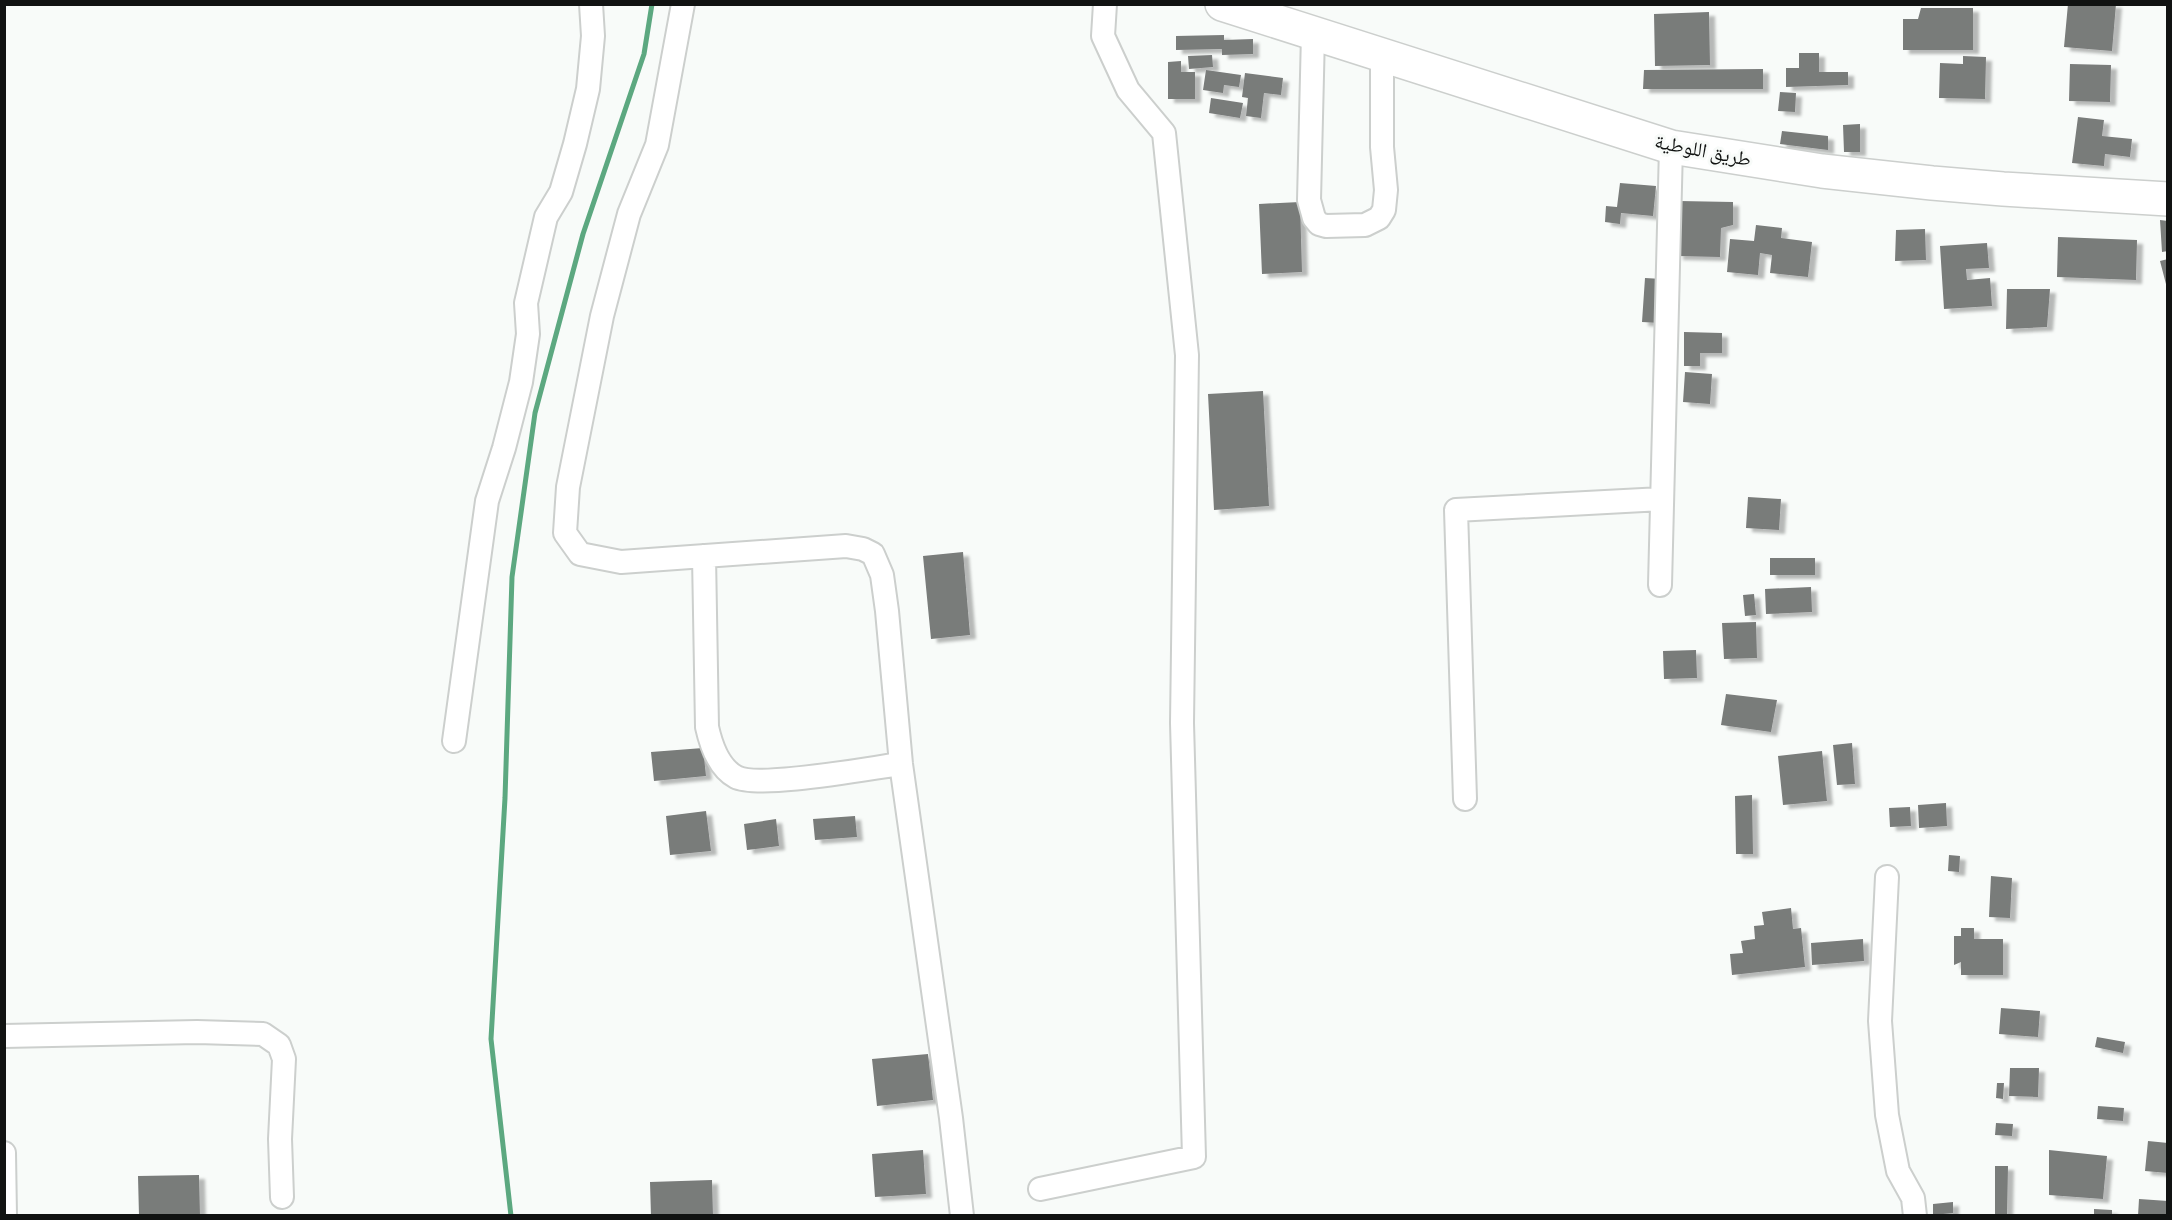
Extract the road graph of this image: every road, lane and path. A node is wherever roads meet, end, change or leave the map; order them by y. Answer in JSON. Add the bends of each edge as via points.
{"nodes":[{"id":1,"x":591,"y":4,"type":"edge"},
{"id":2,"x":683,"y":4,"type":"edge"},
{"id":3,"x":1105,"y":4,"type":"edge"},
{"id":4,"x":1222,"y":4,"type":"edge"},
{"id":5,"x":1313,"y":34,"type":"junction"},
{"id":6,"x":1382,"y":56,"type":"junction"},
{"id":7,"x":1671,"y":147,"type":"junction"},
{"id":8,"x":2168,"y":199,"type":"edge"},
{"id":9,"x":1662,"y":499,"type":"junction"},
{"id":10,"x":704,"y":556,"type":"junction"},
{"id":11,"x":1660,"y":585,"type":"dead end"},
{"id":12,"x":454,"y":741,"type":"dead end"},
{"id":13,"x":901,"y":764,"type":"junction"},
{"id":14,"x":1465,"y":800,"type":"dead end"},
{"id":15,"x":1887,"y":877,"type":"dead end"},
{"id":16,"x":4,"y":1036,"type":"edge"},
{"id":17,"x":4,"y":1153,"type":"edge"},
{"id":18,"x":1040,"y":1189,"type":"dead end"},
{"id":19,"x":282,"y":1197,"type":"dead end"},
{"id":20,"x":5,"y":1215,"type":"edge"},
{"id":21,"x":962,"y":1215,"type":"edge"},
{"id":22,"x":1915,"y":1215,"type":"edge"}],
"edges":[{"from":1,"to":12,"type":"street","via":[[593,36],[588,89],[561,192],[546,217],[526,303],[528,334],[521,382],[487,501]]},
{"from":2,"to":10,"type":"street","via":[[657,145],[629,214],[602,316],[568,487],[565,533],[580,554],[621,562]]},
{"from":3,"to":18,"type":"street","via":[[1103,36],[1128,90],[1164,133],[1186,355],[1182,723],[1194,1157]]},
{"from":4,"to":5,"type":"main road","name":"طريق اللوطية"},
{"from":5,"to":6,"type":"main road","name":"طريق اللوطية"},
{"from":5,"to":6,"type":"street","via":[[1309,200],[1319,224],[1365,225],[1379,218],[1384,210]]},
{"from":6,"to":7,"type":"main road","name":"طريق اللوطية"},
{"from":7,"to":8,"type":"main road","name":"طريق اللوطية","via":[[1822,171],[2003,189]]},
{"from":7,"to":9,"type":"street"},
{"from":9,"to":11,"type":"street"},
{"from":9,"to":14,"type":"street","via":[[1456,510]]},
{"from":10,"to":13,"type":"street","via":[[846,546],[873,554],[882,575],[887,611]]},
{"from":10,"to":13,"type":"street","via":[[707,727],[711,743],[728,772],[739,779],[767,780]]},
{"from":13,"to":21,"type":"street"},
{"from":15,"to":22,"type":"street","via":[[1880,1021],[1887,1115],[1898,1171],[1913,1198]]},
{"from":16,"to":19,"type":"street","via":[[263,1034],[279,1045],[284,1059]]},
{"from":17,"to":20,"type":"street"}]}
